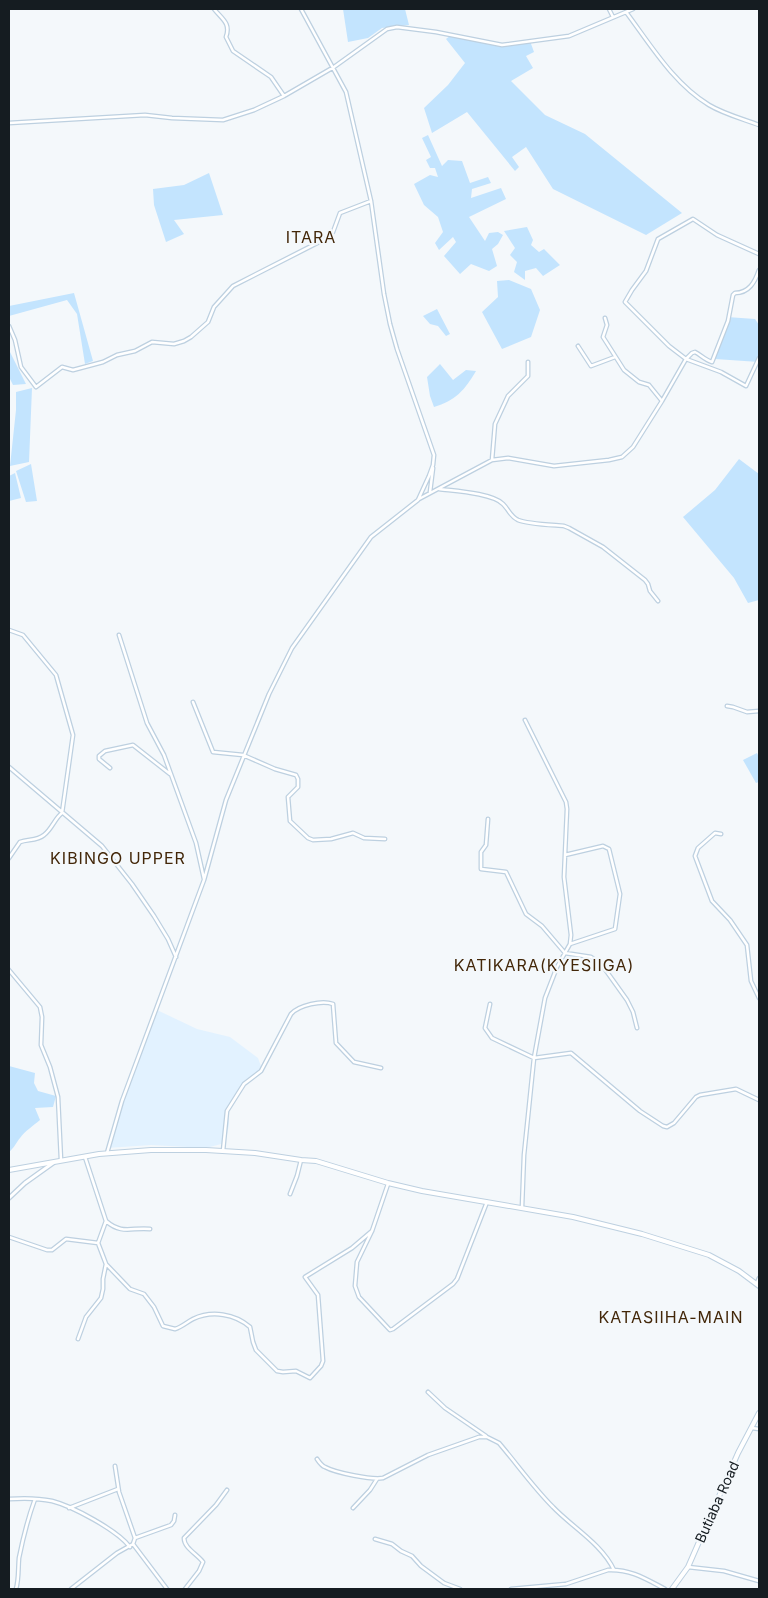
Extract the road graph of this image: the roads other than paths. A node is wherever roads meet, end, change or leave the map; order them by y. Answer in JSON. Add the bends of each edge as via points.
{"nodes":[{"id":1,"x":214,"y":9,"type":"edge"},
{"id":2,"x":301,"y":9,"type":"edge"},
{"id":3,"x":608,"y":9,"type":"edge"},
{"id":4,"x":633,"y":9,"type":"edge"},
{"id":5,"x":626,"y":12,"type":"junction"},
{"id":6,"x":613,"y":17,"type":"junction"},
{"id":7,"x":334,"y":67,"type":"junction"},
{"id":8,"x":284,"y":96,"type":"junction"},
{"id":9,"x":9,"y":123,"type":"edge"},
{"id":10,"x":759,"y":125,"type":"edge"},
{"id":11,"x":371,"y":202,"type":"junction"},
{"id":12,"x":759,"y":254,"type":"edge"},
{"id":13,"x":759,"y":270,"type":"edge"},
{"id":14,"x":605,"y":318,"type":"dead end"},
{"id":15,"x":9,"y":326,"type":"edge"},
{"id":16,"x":578,"y":346,"type":"dead end"},
{"id":17,"x":615,"y":357,"type":"junction"},
{"id":18,"x":759,"y":358,"type":"edge"},
{"id":19,"x":686,"y":359,"type":"junction"},
{"id":20,"x":528,"y":362,"type":"dead end"},
{"id":21,"x":662,"y":401,"type":"junction"},
{"id":22,"x":492,"y":460,"type":"junction"},
{"id":23,"x":433,"y":465,"type":"junction"},
{"id":24,"x":438,"y":489,"type":"junction"},
{"id":25,"x":430,"y":493,"type":"junction"},
{"id":26,"x":418,"y":500,"type":"junction"},
{"id":27,"x":658,"y":601,"type":"dead end"},
{"id":28,"x":9,"y":630,"type":"edge"},
{"id":29,"x":119,"y":635,"type":"dead end"},
{"id":30,"x":193,"y":702,"type":"dead end"},
{"id":31,"x":727,"y":706,"type":"dead end"},
{"id":32,"x":759,"y":711,"type":"edge"},
{"id":33,"x":524,"y":720,"type":"dead end"},
{"id":34,"x":243,"y":756,"type":"junction"},
{"id":35,"x":9,"y":767,"type":"edge"},
{"id":36,"x":110,"y":768,"type":"dead end"},
{"id":37,"x":171,"y":775,"type":"junction"},
{"id":38,"x":62,"y":813,"type":"junction"},
{"id":39,"x":488,"y":819,"type":"dead end"},
{"id":40,"x":722,"y":834,"type":"dead end"},
{"id":41,"x":386,"y":839,"type":"dead end"},
{"id":42,"x":565,"y":855,"type":"junction"},
{"id":43,"x":9,"y":858,"type":"edge"},
{"id":44,"x":204,"y":880,"type":"junction"},
{"id":45,"x":570,"y":944,"type":"junction"},
{"id":46,"x":565,"y":952,"type":"junction"},
{"id":47,"x":176,"y":958,"type":"junction"},
{"id":48,"x":9,"y":970,"type":"edge"},
{"id":49,"x":759,"y":998,"type":"edge"},
{"id":50,"x":490,"y":1004,"type":"dead end"},
{"id":51,"x":637,"y":1028,"type":"dead end"},
{"id":52,"x":534,"y":1058,"type":"junction"},
{"id":53,"x":381,"y":1068,"type":"dead end"},
{"id":54,"x":759,"y":1100,"type":"edge"},
{"id":55,"x":223,"y":1151,"type":"junction"},
{"id":56,"x":108,"y":1153,"type":"junction"},
{"id":57,"x":85,"y":1157,"type":"junction"},
{"id":58,"x":61,"y":1160,"type":"junction"},
{"id":59,"x":300,"y":1160,"type":"junction"},
{"id":60,"x":55,"y":1162,"type":"junction"},
{"id":61,"x":9,"y":1170,"type":"edge"},
{"id":62,"x":388,"y":1183,"type":"junction"},
{"id":63,"x":290,"y":1194,"type":"dead end"},
{"id":64,"x":9,"y":1198,"type":"edge"},
{"id":65,"x":487,"y":1202,"type":"junction"},
{"id":66,"x":522,"y":1207,"type":"junction"},
{"id":67,"x":106,"y":1221,"type":"junction"},
{"id":68,"x":150,"y":1229,"type":"dead end"},
{"id":69,"x":372,"y":1231,"type":"junction"},
{"id":70,"x":9,"y":1237,"type":"edge"},
{"id":71,"x":98,"y":1243,"type":"junction"},
{"id":72,"x":106,"y":1264,"type":"junction"},
{"id":73,"x":759,"y":1278,"type":"edge"},
{"id":74,"x":758,"y":1285,"type":"edge"},
{"id":75,"x":78,"y":1339,"type":"dead end"},
{"id":76,"x":428,"y":1392,"type":"dead end"},
{"id":77,"x":759,"y":1413,"type":"edge"},
{"id":78,"x":752,"y":1428,"type":"junction"},
{"id":79,"x":759,"y":1429,"type":"edge"},
{"id":80,"x":487,"y":1437,"type":"junction"},
{"id":81,"x":317,"y":1459,"type":"dead end"},
{"id":82,"x":115,"y":1466,"type":"dead end"},
{"id":83,"x":377,"y":1479,"type":"junction"},
{"id":84,"x":118,"y":1488,"type":"junction"},
{"id":85,"x":227,"y":1490,"type":"dead end"},
{"id":86,"x":9,"y":1499,"type":"edge"},
{"id":87,"x":35,"y":1499,"type":"junction"},
{"id":88,"x":69,"y":1508,"type":"junction"},
{"id":89,"x":352,"y":1508,"type":"dead end"},
{"id":90,"x":175,"y":1515,"type":"dead end"},
{"id":91,"x":136,"y":1538,"type":"junction"},
{"id":92,"x":375,"y":1539,"type":"dead end"},
{"id":93,"x":133,"y":1544,"type":"junction"},
{"id":94,"x":130,"y":1547,"type":"junction"},
{"id":95,"x":688,"y":1567,"type":"junction"},
{"id":96,"x":614,"y":1570,"type":"junction"},
{"id":97,"x":759,"y":1582,"type":"edge"},
{"id":98,"x":16,"y":1589,"type":"edge"},
{"id":99,"x":71,"y":1589,"type":"edge"},
{"id":100,"x":167,"y":1589,"type":"edge"},
{"id":101,"x":185,"y":1589,"type":"edge"},
{"id":102,"x":460,"y":1589,"type":"edge"},
{"id":103,"x":511,"y":1589,"type":"edge"},
{"id":104,"x":665,"y":1589,"type":"edge"},
{"id":105,"x":672,"y":1589,"type":"edge"}],
"edges":[{"from":1,"to":8,"type":"street","via":[[227,23],[226,37],[233,51],[272,77]]},
{"from":2,"to":7,"type":"street"},
{"from":3,"to":6,"type":"street"},
{"from":4,"to":5,"type":"street"},
{"from":5,"to":6,"type":"street"},
{"from":5,"to":10,"type":"street","via":[[662,61],[690,90],[707,104]]},
{"from":6,"to":7,"type":"street","via":[[569,36],[502,45],[397,27],[387,29]]},
{"from":7,"to":8,"type":"street"},
{"from":7,"to":11,"type":"street","via":[[346,92]]},
{"from":8,"to":9,"type":"street","via":[[223,120],[145,115]]},
{"from":11,"to":15,"type":"street","via":[[340,213],[333,232],[327,238],[233,286],[214,307],[208,322],[181,342],[152,342],[84,368],[62,367],[36,387],[21,366]]},
{"from":11,"to":23,"type":"street","via":[[390,324],[434,455]]},
{"from":12,"to":19,"type":"street","via":[[717,235],[693,219],[657,242],[646,271],[625,302]]},
{"from":13,"to":19,"type":"street","via":[[751,286],[733,295],[728,321],[712,362],[696,352]]},
{"from":14,"to":17,"type":"street","via":[[608,324],[603,337]]},
{"from":16,"to":17,"type":"street","via":[[591,366]]},
{"from":17,"to":21,"type":"street","via":[[626,372],[649,385]]},
{"from":18,"to":19,"type":"street","via":[[746,386],[721,372]]},
{"from":19,"to":21,"type":"street"},
{"from":20,"to":22,"type":"street","via":[[528,376],[509,394],[496,424]]},
{"from":21,"to":22,"type":"street","via":[[633,446],[622,457],[554,466],[508,458]]},
{"from":22,"to":24,"type":"street"},
{"from":23,"to":25,"type":"street"},
{"from":23,"to":26,"type":"street"},
{"from":24,"to":25,"type":"street"},
{"from":24,"to":27,"type":"street","via":[[475,493],[497,500],[520,521],[569,528],[603,547],[645,580]]},
{"from":25,"to":26,"type":"street"},
{"from":26,"to":34,"type":"street","via":[[371,537],[292,648]]},
{"from":28,"to":38,"type":"street","via":[[23,635],[56,675],[73,735]]},
{"from":29,"to":37,"type":"street","via":[[149,729]]},
{"from":30,"to":34,"type":"street","via":[[213,752]]},
{"from":31,"to":32,"type":"street","via":[[747,712]]},
{"from":33,"to":42,"type":"street","via":[[566,802]]},
{"from":34,"to":41,"type":"street","via":[[296,775],[298,787],[288,797],[290,819],[308,838],[331,839],[353,833],[364,838]]},
{"from":34,"to":44,"type":"street","via":[[226,800]]},
{"from":35,"to":38,"type":"street"},
{"from":36,"to":37,"type":"street","via":[[98,756],[105,751],[133,745]]},
{"from":37,"to":44,"type":"street","via":[[197,848]]},
{"from":38,"to":43,"type":"street","via":[[45,835],[20,842]]},
{"from":38,"to":47,"type":"street","via":[[102,846],[132,884]]},
{"from":39,"to":46,"type":"street","via":[[480,868],[506,872],[526,914],[542,926]]},
{"from":40,"to":49,"type":"street","via":[[714,832],[698,848],[695,856],[712,901],[730,920],[747,946],[751,981]]},
{"from":42,"to":45,"type":"street"},
{"from":42,"to":45,"type":"street","via":[[607,847],[620,894],[615,929]]},
{"from":44,"to":47,"type":"street"},
{"from":45,"to":46,"type":"street"},
{"from":46,"to":51,"type":"street","via":[[591,957],[602,965],[627,1000]]},
{"from":46,"to":52,"type":"street","via":[[545,998]]},
{"from":47,"to":56,"type":"street","via":[[122,1101]]},
{"from":48,"to":58,"type":"street","via":[[40,1007],[41,1045],[58,1097]]},
{"from":50,"to":52,"type":"street","via":[[484,1028],[487,1033]]},
{"from":52,"to":54,"type":"street","via":[[571,1053],[640,1111],[667,1127],[700,1095],[736,1089]]},
{"from":52,"to":66,"type":"street"},
{"from":53,"to":55,"type":"street","via":[[354,1062],[336,1043],[334,1004],[326,1002],[297,1008],[261,1071],[244,1083],[226,1111]]},
{"from":55,"to":56,"type":"main road"},
{"from":55,"to":59,"type":"main road"},
{"from":56,"to":57,"type":"main road"},
{"from":57,"to":58,"type":"main road"},
{"from":57,"to":67,"type":"street"},
{"from":58,"to":60,"type":"main road"},
{"from":59,"to":62,"type":"main road","via":[[316,1161]]},
{"from":59,"to":63,"type":"street"},
{"from":60,"to":61,"type":"main road"},
{"from":60,"to":64,"type":"street"},
{"from":62,"to":65,"type":"main road"},
{"from":62,"to":69,"type":"street"},
{"from":65,"to":66,"type":"main road"},
{"from":65,"to":69,"type":"street","via":[[457,1279],[392,1330],[383,1324],[356,1290],[356,1266]]},
{"from":66,"to":74,"type":"main road","via":[[642,1234],[709,1255]]},
{"from":67,"to":68,"type":"street","via":[[121,1229]]},
{"from":67,"to":71,"type":"street"},
{"from":69,"to":72,"type":"street","via":[[352,1248],[305,1277],[318,1295],[323,1361],[311,1378],[296,1371],[277,1371],[256,1350],[251,1328],[229,1315],[200,1316],[175,1329],[166,1327],[144,1294],[130,1289]]},
{"from":70,"to":71,"type":"street","via":[[47,1250],[52,1250],[66,1239]]},
{"from":71,"to":72,"type":"street"},
{"from":72,"to":75,"type":"street","via":[[101,1298],[86,1317]]},
{"from":73,"to":74,"type":"street"},
{"from":76,"to":80,"type":"street"},
{"from":77,"to":78,"type":"main road","name":"Butiaba Road"},
{"from":78,"to":79,"type":"street"},
{"from":78,"to":95,"type":"main road","name":"Butiaba Road"},
{"from":80,"to":83,"type":"street","via":[[428,1456]]},
{"from":80,"to":96,"type":"street","via":[[499,1442],[553,1508],[586,1537]]},
{"from":81,"to":83,"type":"street","via":[[325,1467]]},
{"from":82,"to":84,"type":"street"},
{"from":83,"to":89,"type":"street"},
{"from":84,"to":88,"type":"street"},
{"from":84,"to":91,"type":"street"},
{"from":85,"to":101,"type":"street","via":[[184,1538],[187,1546],[203,1562]]},
{"from":86,"to":87,"type":"street"},
{"from":87,"to":88,"type":"street"},
{"from":87,"to":98,"type":"street","via":[[21,1550]]},
{"from":88,"to":94,"type":"street","via":[[124,1539]]},
{"from":90,"to":91,"type":"street","via":[[171,1525]]},
{"from":91,"to":93,"type":"street"},
{"from":92,"to":102,"type":"street","via":[[392,1544],[444,1583]]},
{"from":93,"to":94,"type":"street"},
{"from":93,"to":100,"type":"street"},
{"from":94,"to":99,"type":"street","via":[[117,1553]]},
{"from":95,"to":97,"type":"street","via":[[724,1571]]},
{"from":95,"to":105,"type":"main road","name":"Butiaba Road"},
{"from":96,"to":103,"type":"street","via":[[566,1584]]},
{"from":96,"to":104,"type":"street","via":[[636,1574]]}]}
